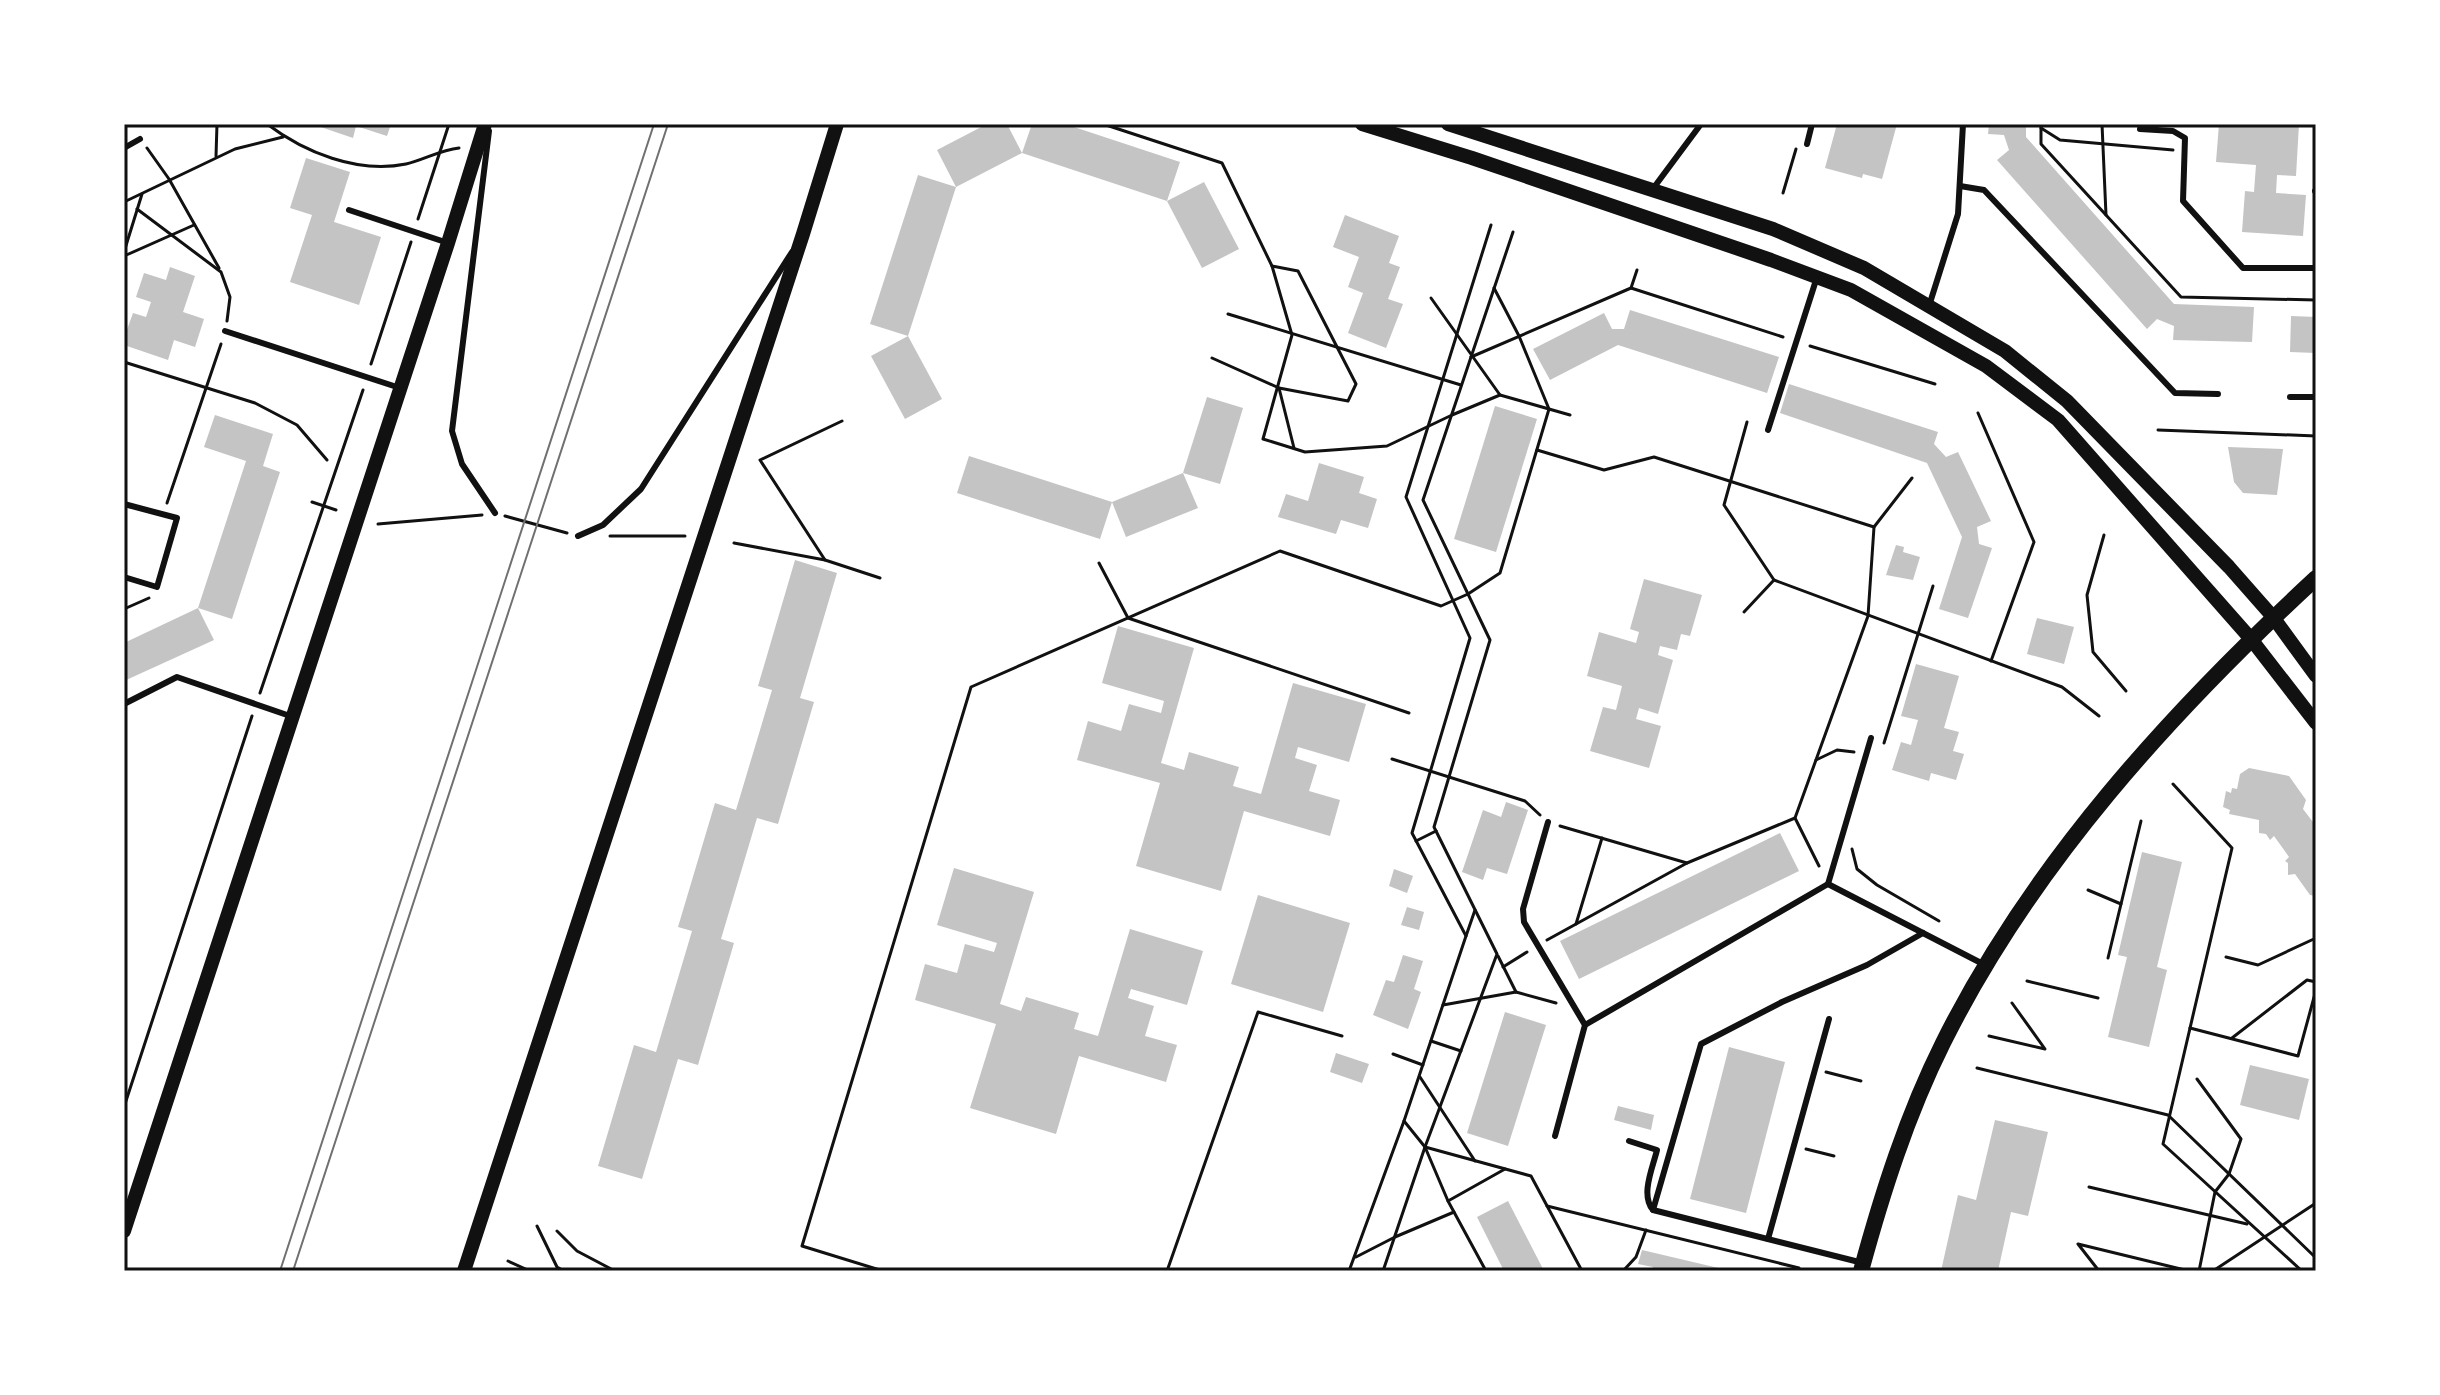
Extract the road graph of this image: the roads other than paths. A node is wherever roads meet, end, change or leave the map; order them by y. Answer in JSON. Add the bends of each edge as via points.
{"nodes":[{"id":1,"x":487,"y":124,"type":"edge"},
{"id":2,"x":837,"y":124,"type":"edge"},
{"id":3,"x":1362,"y":124,"type":"edge"},
{"id":4,"x":1448,"y":124,"type":"edge"},
{"id":5,"x":1701,"y":124,"type":"edge"},
{"id":6,"x":1812,"y":124,"type":"edge"},
{"id":7,"x":1963,"y":124,"type":"edge"},
{"id":8,"x":2173,"y":127,"type":"edge"},
{"id":9,"x":2140,"y":129,"type":"dead end"},
{"id":10,"x":140,"y":139,"type":"road end"},
{"id":11,"x":1807,"y":144,"type":"road end"},
{"id":12,"x":124,"y":148,"type":"edge"},
{"id":13,"x":1960,"y":186,"type":"junction"},
{"id":14,"x":1652,"y":190,"type":"junction"},
{"id":15,"x":349,"y":210,"type":"dead end"},
{"id":16,"x":803,"y":234,"type":"junction"},
{"id":17,"x":448,"y":243,"type":"junction"},
{"id":18,"x":2316,"y":268,"type":"edge"},
{"id":19,"x":1817,"y":277,"type":"junction"},
{"id":20,"x":1929,"y":306,"type":"junction"},
{"id":21,"x":225,"y":331,"type":"road end"},
{"id":22,"x":400,"y":388,"type":"junction"},
{"id":23,"x":2218,"y":394,"type":"dead end"},
{"id":24,"x":2290,"y":397,"type":"dead end"},
{"id":25,"x":2316,"y":397,"type":"edge"},
{"id":26,"x":1768,"y":430,"type":"dead end"},
{"id":27,"x":125,"y":506,"type":"edge"},
{"id":28,"x":495,"y":513,"type":"road end"},
{"id":29,"x":578,"y":536,"type":"road end"},
{"id":30,"x":124,"y":577,"type":"edge"},
{"id":31,"x":2316,"y":578,"type":"edge"},
{"id":32,"x":2273,"y":617,"type":"junction"},
{"id":33,"x":2251,"y":639,"type":"junction"},
{"id":34,"x":2316,"y":676,"type":"edge"},
{"id":35,"x":124,"y":704,"type":"edge"},
{"id":36,"x":293,"y":717,"type":"junction"},
{"id":37,"x":2316,"y":723,"type":"edge"},
{"id":38,"x":1871,"y":738,"type":"dead end"},
{"id":39,"x":1548,"y":822,"type":"dead end"},
{"id":40,"x":1828,"y":884,"type":"junction"},
{"id":41,"x":1923,"y":933,"type":"junction"},
{"id":42,"x":1987,"y":965,"type":"junction"},
{"id":43,"x":1829,"y":1019,"type":"dead end"},
{"id":44,"x":1585,"y":1025,"type":"junction"},
{"id":45,"x":1555,"y":1136,"type":"dead end"},
{"id":46,"x":1629,"y":1141,"type":"dead end"},
{"id":47,"x":1653,"y":1210,"type":"junction"},
{"id":48,"x":124,"y":1231,"type":"edge"},
{"id":49,"x":1768,"y":1239,"type":"junction"},
{"id":50,"x":1862,"y":1267,"type":"edge"},
{"id":51,"x":464,"y":1271,"type":"edge"}],
"edges":[{"from":1,"to":17,"type":"street"},
{"from":1,"to":28,"type":"lane","via":[[452,431],[462,464]]},
{"from":2,"to":16,"type":"street"},
{"from":3,"to":19,"type":"street"},
{"from":4,"to":14,"type":"street"},
{"from":5,"to":14,"type":"lane"},
{"from":6,"to":11,"type":"lane"},
{"from":7,"to":13,"type":"lane"},
{"from":8,"to":9,"type":"lane"},
{"from":8,"to":18,"type":"lane","via":[[2185,138],[2183,201],[2243,268]]},
{"from":10,"to":12,"type":"lane"},
{"from":13,"to":20,"type":"lane","via":[[1958,214]]},
{"from":13,"to":23,"type":"lane","via":[[1984,190],[2175,393]]},
{"from":14,"to":20,"type":"street","via":[[1786,234],[1864,268]]},
{"from":15,"to":17,"type":"lane"},
{"from":16,"to":29,"type":"lane","via":[[641,489],[603,525]]},
{"from":16,"to":51,"type":"street"},
{"from":17,"to":22,"type":"street"},
{"from":19,"to":26,"type":"lane"},
{"from":19,"to":33,"type":"street","via":[[1945,341],[2058,420]]},
{"from":20,"to":32,"type":"street","via":[[2005,351],[2067,401]]},
{"from":21,"to":22,"type":"lane"},
{"from":22,"to":36,"type":"street"},
{"from":24,"to":25,"type":"lane"},
{"from":27,"to":30,"type":"lane","via":[[177,518],[157,587]]},
{"from":31,"to":32,"type":"main road"},
{"from":32,"to":33,"type":"main road"},
{"from":32,"to":34,"type":"street"},
{"from":33,"to":37,"type":"street"},
{"from":33,"to":42,"type":"main road","via":[[2108,794],[2038,886]]},
{"from":35,"to":36,"type":"lane","via":[[177,677]]},
{"from":36,"to":48,"type":"street"},
{"from":38,"to":40,"type":"lane"},
{"from":39,"to":44,"type":"lane","via":[[1523,909],[1524,922]]},
{"from":40,"to":41,"type":"lane"},
{"from":40,"to":44,"type":"lane"},
{"from":41,"to":42,"type":"lane"},
{"from":41,"to":47,"type":"lane","via":[[1701,1044]]},
{"from":42,"to":50,"type":"main road","via":[[1928,1075],[1879,1204]]},
{"from":43,"to":49,"type":"lane"},
{"from":44,"to":45,"type":"lane"},
{"from":46,"to":47,"type":"lane","via":[[1657,1150],[1647,1194]]},
{"from":47,"to":49,"type":"lane"},
{"from":49,"to":50,"type":"lane"}]}
